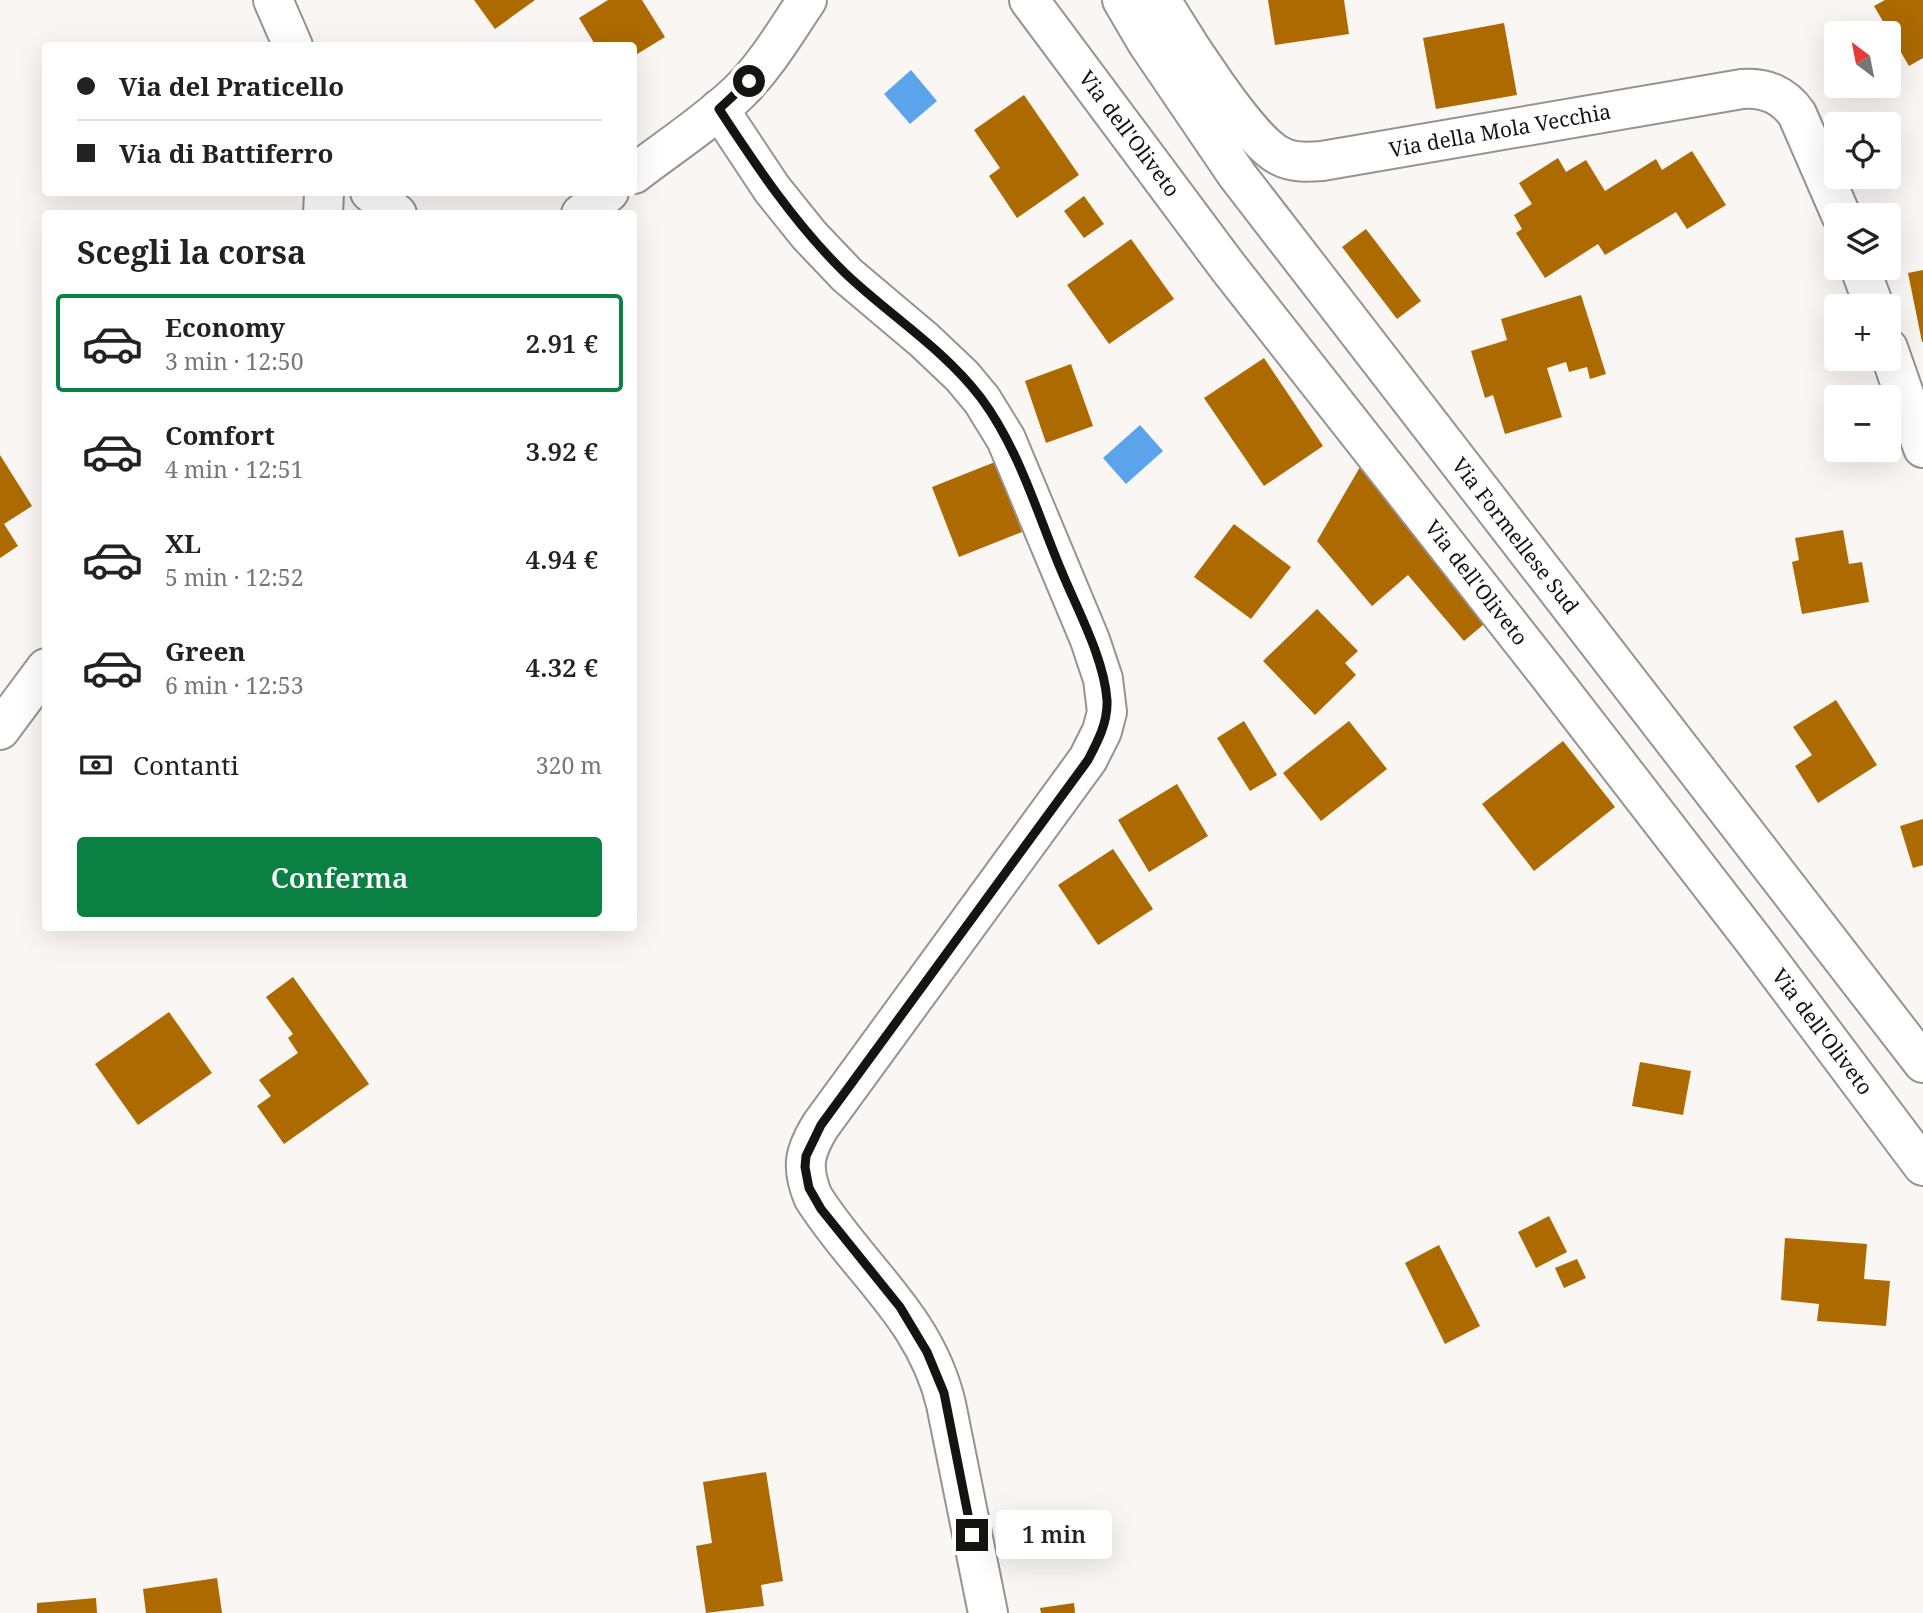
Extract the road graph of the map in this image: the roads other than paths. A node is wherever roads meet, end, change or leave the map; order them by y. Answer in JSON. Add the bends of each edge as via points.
{"nodes":[{"id":1,"x":273,"y":0,"type":"edge"},
{"id":2,"x":807,"y":0,"type":"edge"},
{"id":3,"x":1029,"y":0,"type":"edge"},
{"id":4,"x":1122,"y":0,"type":"edge"},
{"id":5,"x":1161,"y":0,"type":"edge"},
{"id":6,"x":291,"y":42,"type":"edge"},
{"id":7,"x":719,"y":109,"type":"junction"},
{"id":8,"x":637,"y":172,"type":"edge"},
{"id":9,"x":375,"y":196,"type":"edge"},
{"id":10,"x":604,"y":196,"type":"edge"},
{"id":11,"x":1836,"y":203,"type":"edge"},
{"id":12,"x":392,"y":210,"type":"edge"},
{"id":13,"x":586,"y":210,"type":"edge"},
{"id":14,"x":1896,"y":371,"type":"edge"},
{"id":15,"x":1923,"y":448,"type":"edge"},
{"id":16,"x":42,"y":673,"type":"edge"},
{"id":17,"x":0,"y":730,"type":"edge"},
{"id":18,"x":1923,"y":1063,"type":"edge"},
{"id":19,"x":1923,"y":1166,"type":"edge"},
{"id":20,"x":988,"y":1613,"type":"edge"}],
"edges":[{"from":1,"to":6,"type":"street"},
{"from":2,"to":7,"type":"street","via":[[756,73]]},
{"from":3,"to":19,"type":"street","name":"Via dell'Oliveto","via":[[1228,267],[1548,674]]},
{"from":4,"to":18,"type":"street","name":"Via Formellese Sud","via":[[1237,175]]},
{"from":5,"to":11,"type":"street","name":"Via della Mola Vecchia","via":[[1249,128],[1271,151],[1290,160],[1322,161],[1758,89],[1776,94],[1797,114]]},
{"from":7,"to":8,"type":"street"},
{"from":7,"to":20,"type":"street","via":[[772,189],[829,257],[938,352],[982,400],[1016,460],[1105,688],[1105,722],[1088,760],[821,1125],[806,1156],[806,1177],[813,1197],[900,1307],[936,1372]]},
{"from":9,"to":12,"type":"street"},
{"from":10,"to":13,"type":"street"},
{"from":14,"to":15,"type":"street"},
{"from":16,"to":17,"type":"street"}]}
